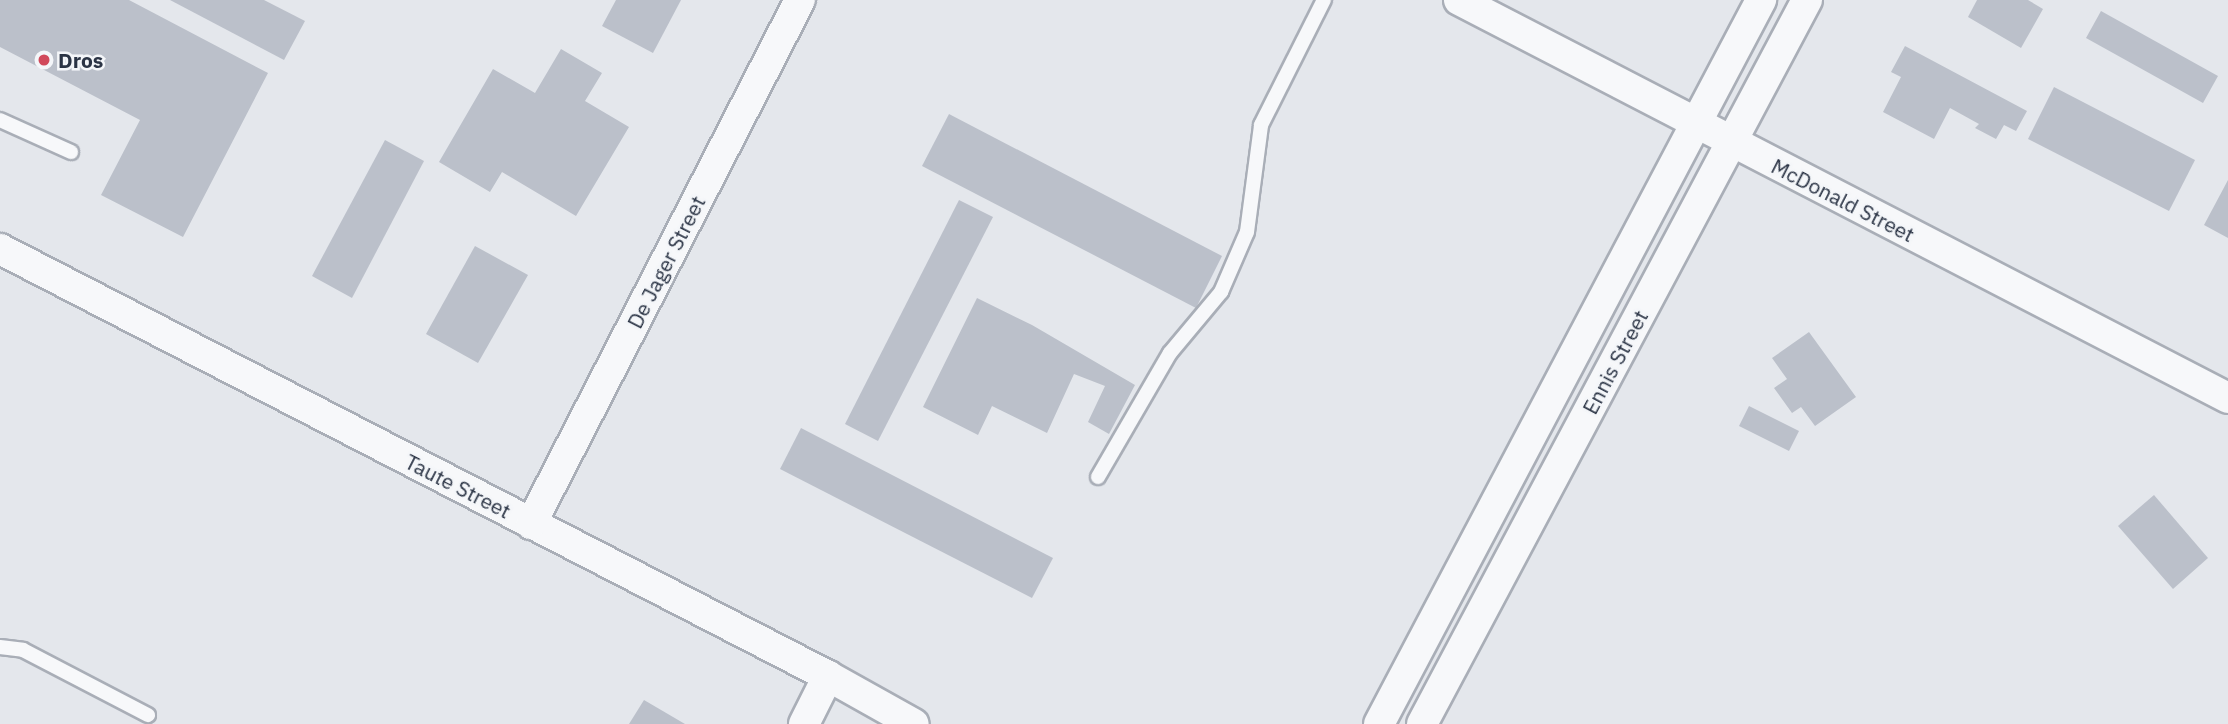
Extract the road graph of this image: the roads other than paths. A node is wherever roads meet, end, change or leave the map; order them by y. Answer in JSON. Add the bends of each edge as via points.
{"nodes":[{"id":1,"x":800,"y":0,"type":"edge"},
{"id":2,"x":1324,"y":0,"type":"edge"},
{"id":3,"x":1459,"y":0,"type":"edge"},
{"id":4,"x":1761,"y":0,"type":"edge"},
{"id":5,"x":1807,"y":0,"type":"edge"},
{"id":6,"x":0,"y":120,"type":"edge"},
{"id":7,"x":1697,"y":123,"type":"junction"},
{"id":8,"x":1732,"y":143,"type":"junction"},
{"id":9,"x":71,"y":152,"type":"dead end"},
{"id":10,"x":0,"y":249,"type":"edge"},
{"id":11,"x":2228,"y":398,"type":"edge"},
{"id":12,"x":1098,"y":477,"type":"dead end"},
{"id":13,"x":531,"y":524,"type":"junction"},
{"id":14,"x":0,"y":647,"type":"edge"},
{"id":15,"x":828,"y":676,"type":"junction"},
{"id":16,"x":148,"y":715,"type":"dead end"},
{"id":17,"x":804,"y":724,"type":"edge"},
{"id":18,"x":914,"y":724,"type":"edge"},
{"id":19,"x":1379,"y":724,"type":"edge"},
{"id":20,"x":1422,"y":724,"type":"edge"}],
"edges":[{"from":1,"to":13,"type":"street","name":"De Jager Street"},
{"from":2,"to":12,"type":"lane","via":[[1261,125],[1247,232],[1221,292],[1170,353]]},
{"from":3,"to":7,"type":"street","name":"McDonald Street"},
{"from":4,"to":7,"type":"street","name":"Ennis Street"},
{"from":5,"to":8,"type":"street","name":"Ennis Street"},
{"from":6,"to":9,"type":"lane"},
{"from":7,"to":8,"type":"street","name":"McDonald Street"},
{"from":7,"to":19,"type":"street","name":"Ennis Street"},
{"from":8,"to":11,"type":"street","name":"McDonald Street"},
{"from":8,"to":20,"type":"street","name":"Ennis Street"},
{"from":10,"to":13,"type":"street","name":"Taute Street"},
{"from":13,"to":15,"type":"street","name":"Taute Street"},
{"from":14,"to":16,"type":"lane","via":[[23,650]]},
{"from":15,"to":17,"type":"street"},
{"from":15,"to":18,"type":"street","name":"Taute Street"}]}
